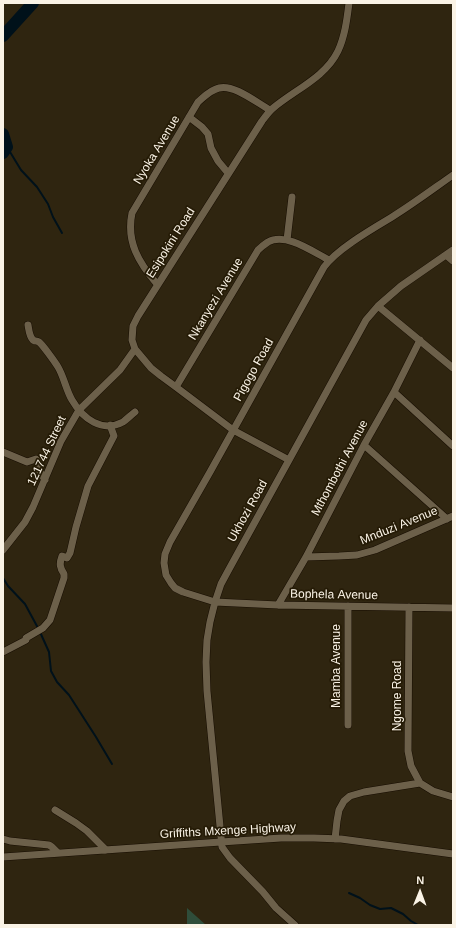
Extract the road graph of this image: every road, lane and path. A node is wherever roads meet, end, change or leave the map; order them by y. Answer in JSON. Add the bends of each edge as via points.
{"nodes":[{"id":1,"x":349,"y":3,"type":"edge"},
{"id":2,"x":270,"y":110,"type":"junction"},
{"id":3,"x":189,"y":118,"type":"junction"},
{"id":4,"x":228,"y":173,"type":"junction"},
{"id":5,"x":453,"y":175,"type":"edge"},
{"id":6,"x":292,"y":197,"type":"dead end"},
{"id":7,"x":287,"y":240,"type":"junction"},
{"id":8,"x":453,"y":250,"type":"edge"},
{"id":9,"x":446,"y":255,"type":"junction"},
{"id":10,"x":329,"y":260,"type":"junction"},
{"id":11,"x":453,"y":261,"type":"edge"},
{"id":12,"x":157,"y":284,"type":"junction"},
{"id":13,"x":378,"y":306,"type":"junction"},
{"id":14,"x":28,"y":325,"type":"dead end"},
{"id":15,"x":420,"y":340,"type":"junction"},
{"id":16,"x":135,"y":349,"type":"junction"},
{"id":17,"x":453,"y":368,"type":"edge"},
{"id":18,"x":176,"y":387,"type":"junction"},
{"id":19,"x":394,"y":392,"type":"junction"},
{"id":20,"x":79,"y":410,"type":"junction"},
{"id":21,"x":135,"y":412,"type":"dead end"},
{"id":22,"x":110,"y":425,"type":"junction"},
{"id":23,"x":233,"y":430,"type":"junction"},
{"id":24,"x":364,"y":445,"type":"junction"},
{"id":25,"x":453,"y":446,"type":"edge"},
{"id":26,"x":3,"y":452,"type":"edge"},
{"id":27,"x":289,"y":460,"type":"junction"},
{"id":28,"x":45,"y":480,"type":"junction"},
{"id":29,"x":450,"y":517,"type":"edge"},
{"id":30,"x":3,"y":550,"type":"edge"},
{"id":31,"x":306,"y":557,"type":"junction"},
{"id":32,"x":215,"y":602,"type":"junction"},
{"id":33,"x":278,"y":605,"type":"junction"},
{"id":34,"x":348,"y":606,"type":"junction"},
{"id":35,"x":410,"y":607,"type":"junction"},
{"id":36,"x":453,"y":608,"type":"edge"},
{"id":37,"x":3,"y":652,"type":"edge"},
{"id":38,"x":348,"y":725,"type":"dead end"},
{"id":39,"x":420,"y":783,"type":"junction"},
{"id":40,"x":453,"y":797,"type":"edge"},
{"id":41,"x":55,"y":810,"type":"dead end"},
{"id":42,"x":3,"y":839,"type":"edge"},
{"id":43,"x":335,"y":839,"type":"junction"},
{"id":44,"x":221,"y":842,"type":"junction"},
{"id":45,"x":106,"y":850,"type":"junction"},
{"id":46,"x":58,"y":853,"type":"junction"},
{"id":47,"x":453,"y":854,"type":"edge"},
{"id":48,"x":3,"y":857,"type":"edge"},
{"id":49,"x":295,"y":925,"type":"edge"}],
"edges":[{"from":1,"to":2,"type":"street","name":"Esipokini Road","via":[[342,40],[330,64]]},
{"from":2,"to":3,"type":"street","name":"Nyoka Avenue","via":[[239,91],[218,88],[198,102]]},
{"from":2,"to":4,"type":"street","name":"Esipokini Road"},
{"from":3,"to":4,"type":"street","via":[[208,134],[211,148]]},
{"from":3,"to":12,"type":"street","name":"Nyoka Avenue","via":[[132,213],[130,222],[134,250]]},
{"from":4,"to":12,"type":"street","name":"Esipokini Road"},
{"from":5,"to":10,"type":"street","name":"Pigogo Road"},
{"from":6,"to":7,"type":"street"},
{"from":7,"to":10,"type":"street"},
{"from":7,"to":18,"type":"street","name":"Nkanyezi Avenue","via":[[268,242],[258,250]]},
{"from":8,"to":9,"type":"street","name":"Ukhozi Road"},
{"from":9,"to":11,"type":"street"},
{"from":9,"to":13,"type":"street","name":"Ukhozi Road","via":[[401,286]]},
{"from":10,"to":23,"type":"street","name":"Pigogo Road"},
{"from":12,"to":16,"type":"street","name":"Esipokini Road","via":[[133,326],[132,340]]},
{"from":13,"to":15,"type":"street"},
{"from":13,"to":27,"type":"street","name":"Ukhozi Road","via":[[366,320]]},
{"from":14,"to":20,"type":"street","via":[[30,335],[39,342],[58,367]]},
{"from":15,"to":17,"type":"street"},
{"from":15,"to":19,"type":"street","name":"Mthombothi Avenue"},
{"from":16,"to":18,"type":"street","via":[[151,368]]},
{"from":16,"to":20,"type":"street","name":"121744 Street","via":[[120,370]]},
{"from":18,"to":23,"type":"street"},
{"from":19,"to":24,"type":"street","name":"Mthombothi Avenue"},
{"from":19,"to":25,"type":"street"},
{"from":20,"to":22,"type":"street","via":[[88,420],[102,426]]},
{"from":20,"to":28,"type":"street","name":"121744 Street"},
{"from":21,"to":22,"type":"street","via":[[125,421]]},
{"from":22,"to":37,"type":"street","via":[[114,436],[88,486],[70,553],[67,558],[62,556],[60,562],[64,578],[50,620],[44,628]]},
{"from":23,"to":27,"type":"street"},
{"from":23,"to":32,"type":"street","name":"Pigogo Road","via":[[170,542],[164,563],[166,576],[175,588]]},
{"from":24,"to":29,"type":"street"},
{"from":24,"to":31,"type":"street","name":"Mthombothi Avenue"},
{"from":26,"to":28,"type":"street","via":[[27,462],[36,459]]},
{"from":27,"to":32,"type":"street","name":"Ukhozi Road","via":[[221,584]]},
{"from":28,"to":30,"type":"street","name":"121744 Street","via":[[25,522]]},
{"from":29,"to":31,"type":"street","name":"Mnduzi Avenue","via":[[375,550],[357,555]]},
{"from":31,"to":33,"type":"street","name":"Mthombothi Avenue"},
{"from":32,"to":33,"type":"street","name":"Bophela Avenue"},
{"from":32,"to":44,"type":"street","name":"Ukhozi Road","via":[[207,640],[206,662]]},
{"from":33,"to":34,"type":"street","name":"Bophela Avenue"},
{"from":34,"to":35,"type":"street","name":"Bophela Avenue"},
{"from":34,"to":38,"type":"street","name":"Mamba Avenue"},
{"from":35,"to":36,"type":"street","name":"Bophela Avenue"},
{"from":35,"to":39,"type":"street","name":"Ngome Road","via":[[408,751],[411,766]]},
{"from":39,"to":40,"type":"street","via":[[433,791]]},
{"from":39,"to":43,"type":"street","via":[[350,796],[339,810]]},
{"from":41,"to":45,"type":"street","via":[[87,831]]},
{"from":42,"to":46,"type":"street","via":[[49,844]]},
{"from":43,"to":44,"type":"street","name":"Griffiths Mxenge Highway","via":[[281,838]]},
{"from":43,"to":47,"type":"street","name":"Griffiths Mxenge Highway"},
{"from":44,"to":45,"type":"street","name":"Griffiths Mxenge Highway"},
{"from":44,"to":49,"type":"street","via":[[223,850],[230,858]]},
{"from":45,"to":46,"type":"street","name":"Griffiths Mxenge Highway"},
{"from":46,"to":48,"type":"street","name":"Griffiths Mxenge Highway"}]}
